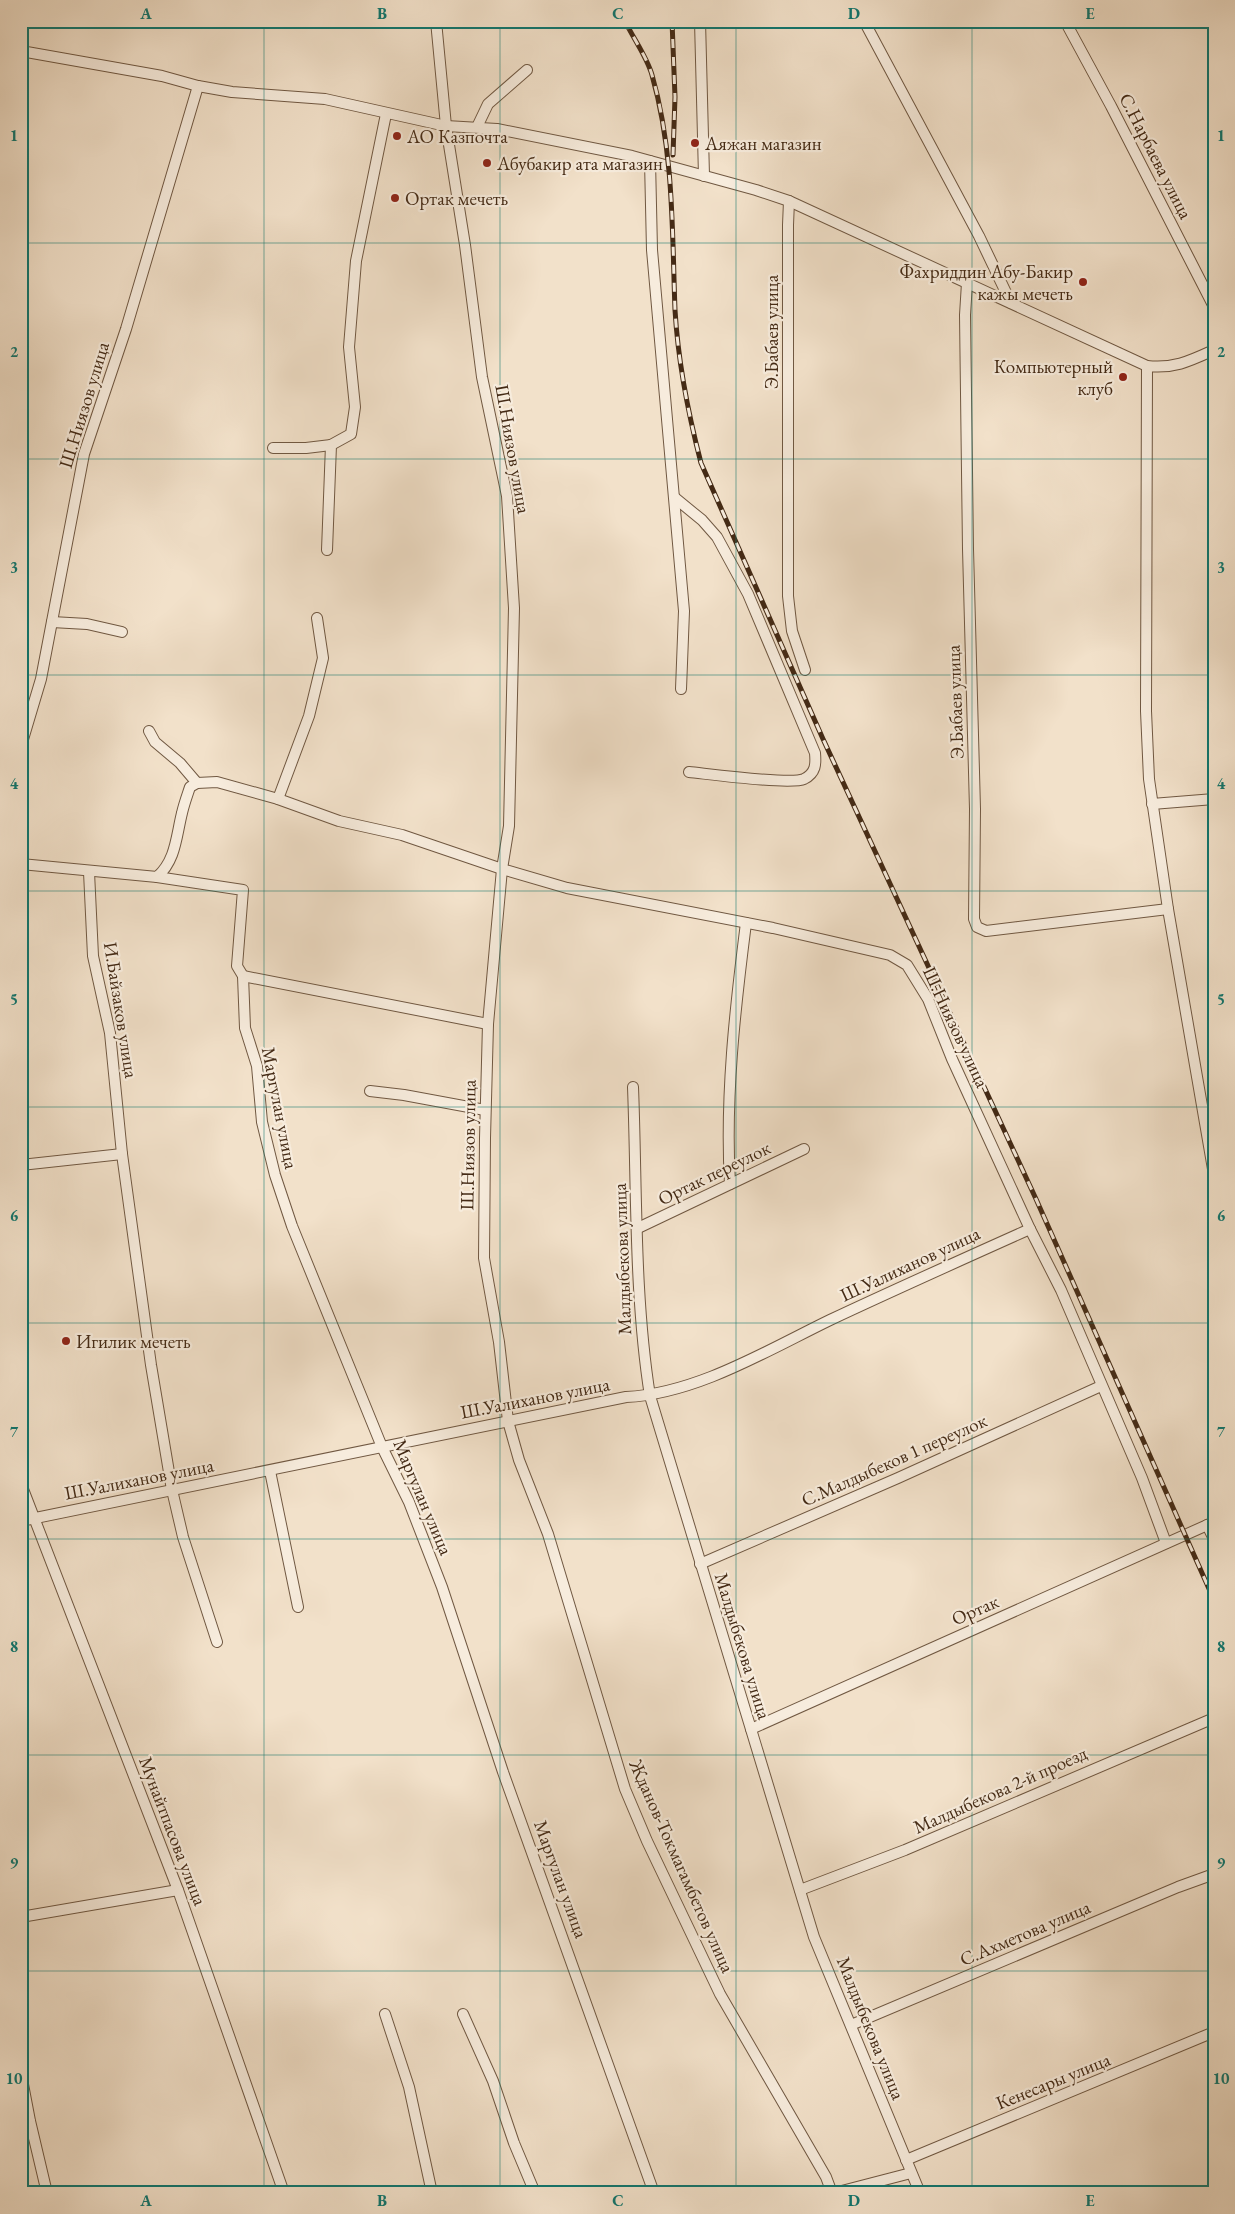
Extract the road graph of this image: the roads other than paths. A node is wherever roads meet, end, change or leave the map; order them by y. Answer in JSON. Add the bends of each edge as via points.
{"nodes":[{"id":1,"x":436,"y":21,"type":"edge"},
{"id":2,"x":700,"y":21,"type":"edge"},
{"id":3,"x":864,"y":21,"type":"edge"},
{"id":4,"x":1065,"y":21,"type":"edge"},
{"id":5,"x":21,"y":51,"type":"edge"},
{"id":6,"x":527,"y":70,"type":"dead end"},
{"id":7,"x":198,"y":86,"type":"junction"},
{"id":8,"x":386,"y":114,"type":"junction"},
{"id":9,"x":446,"y":126,"type":"junction"},
{"id":10,"x":477,"y":128,"type":"junction"},
{"id":11,"x":650,"y":161,"type":"junction"},
{"id":12,"x":704,"y":176,"type":"junction"},
{"id":13,"x":790,"y":201,"type":"junction"},
{"id":14,"x":967,"y":283,"type":"junction"},
{"id":15,"x":1011,"y":303,"type":"junction"},
{"id":16,"x":1214,"y":308,"type":"edge"},
{"id":17,"x":1214,"y":350,"type":"edge"},
{"id":18,"x":1147,"y":366,"type":"junction"},
{"id":19,"x":331,"y":445,"type":"junction"},
{"id":20,"x":273,"y":448,"type":"dead end"},
{"id":21,"x":675,"y":498,"type":"junction"},
{"id":22,"x":328,"y":550,"type":"dead end"},
{"id":23,"x":317,"y":618,"type":"dead end"},
{"id":24,"x":52,"y":622,"type":"junction"},
{"id":25,"x":122,"y":632,"type":"dead end"},
{"id":26,"x":805,"y":670,"type":"dead end"},
{"id":27,"x":681,"y":689,"type":"dead end"},
{"id":28,"x":149,"y":731,"type":"dead end"},
{"id":29,"x":21,"y":746,"type":"edge"},
{"id":30,"x":689,"y":772,"type":"dead end"},
{"id":31,"x":197,"y":784,"type":"junction"},
{"id":32,"x":278,"y":799,"type":"junction"},
{"id":33,"x":1214,"y":799,"type":"edge"},
{"id":34,"x":1152,"y":804,"type":"junction"},
{"id":35,"x":21,"y":864,"type":"edge"},
{"id":36,"x":502,"y":869,"type":"junction"},
{"id":37,"x":89,"y":872,"type":"junction"},
{"id":38,"x":156,"y":877,"type":"junction"},
{"id":39,"x":1168,"y":909,"type":"junction"},
{"id":40,"x":746,"y":923,"type":"junction"},
{"id":41,"x":243,"y":976,"type":"junction"},
{"id":42,"x":488,"y":1024,"type":"junction"},
{"id":43,"x":633,"y":1087,"type":"dead end"},
{"id":44,"x":370,"y":1091,"type":"dead end"},
{"id":45,"x":485,"y":1110,"type":"junction"},
{"id":46,"x":804,"y":1149,"type":"dead end"},
{"id":47,"x":122,"y":1154,"type":"junction"},
{"id":48,"x":21,"y":1165,"type":"edge"},
{"id":49,"x":1214,"y":1175,"type":"edge"},
{"id":50,"x":730,"y":1184,"type":"junction"},
{"id":51,"x":638,"y":1228,"type":"junction"},
{"id":52,"x":1030,"y":1229,"type":"junction"},
{"id":53,"x":1101,"y":1386,"type":"junction"},
{"id":54,"x":650,"y":1396,"type":"junction"},
{"id":55,"x":508,"y":1421,"type":"junction"},
{"id":56,"x":382,"y":1447,"type":"junction"},
{"id":57,"x":270,"y":1471,"type":"junction"},
{"id":58,"x":21,"y":1484,"type":"edge"},
{"id":59,"x":172,"y":1490,"type":"junction"},
{"id":60,"x":33,"y":1519,"type":"junction"},
{"id":61,"x":21,"y":1521,"type":"edge"},
{"id":62,"x":1210,"y":1524,"type":"edge"},
{"id":63,"x":1214,"y":1539,"type":"edge"},
{"id":64,"x":1166,"y":1543,"type":"junction"},
{"id":65,"x":700,"y":1564,"type":"junction"},
{"id":66,"x":298,"y":1607,"type":"dead end"},
{"id":67,"x":217,"y":1642,"type":"dead end"},
{"id":68,"x":1214,"y":1718,"type":"edge"},
{"id":69,"x":750,"y":1729,"type":"junction"},
{"id":70,"x":1214,"y":1874,"type":"edge"},
{"id":71,"x":178,"y":1890,"type":"junction"},
{"id":72,"x":800,"y":1890,"type":"junction"},
{"id":73,"x":21,"y":1917,"type":"edge"},
{"id":74,"x":385,"y":2014,"type":"dead end"},
{"id":75,"x":463,"y":2014,"type":"dead end"},
{"id":76,"x":851,"y":2026,"type":"junction"},
{"id":77,"x":1214,"y":2032,"type":"edge"},
{"id":78,"x":21,"y":2074,"type":"edge"},
{"id":79,"x":906,"y":2160,"type":"junction"},
{"id":80,"x":911,"y":2173,"type":"junction"},
{"id":81,"x":47,"y":2193,"type":"edge"},
{"id":82,"x":284,"y":2193,"type":"edge"},
{"id":83,"x":432,"y":2193,"type":"edge"},
{"id":84,"x":534,"y":2193,"type":"edge"},
{"id":85,"x":654,"y":2193,"type":"edge"},
{"id":86,"x":833,"y":2193,"type":"edge"},
{"id":87,"x":920,"y":2193,"type":"edge"}],
"edges":[{"from":1,"to":9,"type":"street","name":"Ш.Ниязов улица"},
{"from":2,"to":12,"type":"street"},
{"from":3,"to":15,"type":"street","via":[[975,228]]},
{"from":4,"to":16,"type":"street","name":"С.Нарбаева улица"},
{"from":5,"to":7,"type":"street","via":[[162,76]]},
{"from":6,"to":10,"type":"street","via":[[488,104]]},
{"from":7,"to":8,"type":"street","via":[[232,92],[325,98]]},
{"from":7,"to":24,"type":"street","name":"Ш.Ниязов улица","via":[[126,328],[84,454]]},
{"from":8,"to":9,"type":"street"},
{"from":8,"to":19,"type":"street","via":[[356,261],[349,347],[355,407],[351,434]]},
{"from":9,"to":10,"type":"street"},
{"from":9,"to":36,"type":"street","name":"Ш.Ниязов улица","via":[[482,377],[506,496],[514,608],[509,826]]},
{"from":10,"to":11,"type":"street","via":[[497,128]]},
{"from":11,"to":12,"type":"street"},
{"from":11,"to":21,"type":"street","via":[[652,250]]},
{"from":12,"to":13,"type":"street"},
{"from":13,"to":14,"type":"street"},
{"from":13,"to":26,"type":"street","name":"Э.Бабаев улица","via":[[788,596],[792,631]]},
{"from":14,"to":15,"type":"street"},
{"from":14,"to":39,"type":"street","name":"Э.Бабаев улица","via":[[968,548],[976,809],[974,919],[977,927],[986,931]]},
{"from":15,"to":18,"type":"street"},
{"from":17,"to":18,"type":"street","via":[[1180,365],[1164,368]]},
{"from":18,"to":34,"type":"street","via":[[1146,711]]},
{"from":19,"to":20,"type":"street"},
{"from":19,"to":22,"type":"street"},
{"from":21,"to":27,"type":"street","via":[[684,611]]},
{"from":21,"to":30,"type":"street","via":[[717,537],[744,586],[815,753],[816,764],[813,772],[803,780],[780,781]]},
{"from":23,"to":32,"type":"street","via":[[323,658],[310,716]]},
{"from":24,"to":25,"type":"street","via":[[87,624]]},
{"from":24,"to":29,"type":"street","name":"Ш.Ниязов улица","via":[[41,679]]},
{"from":28,"to":31,"type":"street","via":[[155,742],[180,763]]},
{"from":31,"to":32,"type":"street","name":"Ш.Ниязов улица","via":[[217,782]]},
{"from":31,"to":38,"type":"street","via":[[190,787],[174,852],[166,869]]},
{"from":32,"to":36,"type":"street","name":"Ш.Ниязов улица","via":[[339,821],[402,835]]},
{"from":33,"to":34,"type":"street"},
{"from":34,"to":39,"type":"street"},
{"from":35,"to":37,"type":"street"},
{"from":36,"to":40,"type":"street","name":"Ш.Ниязов улица","via":[[567,888]]},
{"from":36,"to":42,"type":"street","name":"Ш.Ниязов улица"},
{"from":37,"to":38,"type":"street"},
{"from":37,"to":47,"type":"street","name":"И.Байзаков улица","via":[[93,956],[110,1033]]},
{"from":38,"to":41,"type":"street","name":"Маргулан улица","via":[[243,890],[237,966]]},
{"from":39,"to":49,"type":"street"},
{"from":40,"to":50,"type":"street","via":[[729,1093]]},
{"from":40,"to":52,"type":"street","name":"Ш.Ниязов улица","via":[[890,955],[907,965],[928,999]]},
{"from":41,"to":42,"type":"street"},
{"from":41,"to":56,"type":"street","name":"Маргулан улица","via":[[245,1028],[256,1066],[262,1122],[275,1175],[292,1226]]},
{"from":42,"to":45,"type":"street","name":"Ш.Ниязов улица"},
{"from":43,"to":51,"type":"street","name":"Малдыбекова улица"},
{"from":44,"to":45,"type":"street"},
{"from":45,"to":55,"type":"street","name":"Ш.Ниязов улица","via":[[484,1258]]},
{"from":46,"to":50,"type":"street","name":"Ортак переулок"},
{"from":47,"to":48,"type":"street"},
{"from":47,"to":59,"type":"street","name":"И.Байзаков улица"},
{"from":50,"to":51,"type":"street","name":"Ортак переулок"},
{"from":51,"to":54,"type":"street","name":"Малдыбекова улица","via":[[642,1334]]},
{"from":52,"to":53,"type":"street","name":"Ш.Ниязов улица"},
{"from":52,"to":54,"type":"street","name":"Ш.Уалиханов улица","via":[[728,1369]]},
{"from":53,"to":64,"type":"street","name":"Ш.Ниязов улица","via":[[1142,1478]]},
{"from":53,"to":65,"type":"street","name":"С.Малдыбеков 1 переулок"},
{"from":54,"to":55,"type":"street","name":"Ш.Уалиханов улица","via":[[626,1397]]},
{"from":54,"to":65,"type":"street","name":"Малдыбекова улица"},
{"from":55,"to":56,"type":"street","name":"Ш.Уалиханов улица"},
{"from":55,"to":86,"type":"street","name":"Жданов-Токмагамбетов улица","via":[[548,1534],[625,1790],[720,1994]]},
{"from":56,"to":57,"type":"street","name":"Ш.Уалиханов улица"},
{"from":56,"to":85,"type":"street","name":"Маргулан улица","via":[[409,1502],[442,1587],[504,1772]]},
{"from":57,"to":59,"type":"street","name":"Ш.Уалиханов улица"},
{"from":57,"to":66,"type":"street"},
{"from":58,"to":60,"type":"street","name":"Мунайтпасова улица"},
{"from":59,"to":60,"type":"street","name":"Ш.Уалиханов улица"},
{"from":59,"to":67,"type":"street","name":"И.Байзаков улица","via":[[183,1537]]},
{"from":60,"to":61,"type":"street","name":"Ш.Уалиханов улица"},
{"from":60,"to":71,"type":"street","name":"Мунайтпасова улица"},
{"from":62,"to":63,"type":"street"},
{"from":62,"to":64,"type":"street","name":"Ортак"},
{"from":64,"to":69,"type":"street","name":"Ортак"},
{"from":65,"to":69,"type":"street","name":"Малдыбекова улица"},
{"from":68,"to":72,"type":"street","name":"Малдыбекова 2-й проезд","via":[[905,1850]]},
{"from":69,"to":72,"type":"street","name":"Малдыбекова улица"},
{"from":70,"to":76,"type":"street","name":"С.Ахметова улица"},
{"from":71,"to":73,"type":"street"},
{"from":71,"to":82,"type":"street","name":"Мунайтпасова улица"},
{"from":72,"to":76,"type":"street","name":"Малдыбекова улица","via":[[814,1937]]},
{"from":74,"to":83,"type":"street","via":[[409,2087]]},
{"from":75,"to":84,"type":"street","via":[[493,2081]]},
{"from":76,"to":79,"type":"street","name":"Малдыбекова улица"},
{"from":77,"to":79,"type":"street","name":"Кенесары улица"},
{"from":78,"to":81,"type":"street"},
{"from":79,"to":80,"type":"street","name":"Малдыбекова улица"},
{"from":80,"to":86,"type":"street"},
{"from":80,"to":87,"type":"street","name":"Малдыбекова улица"}]}
